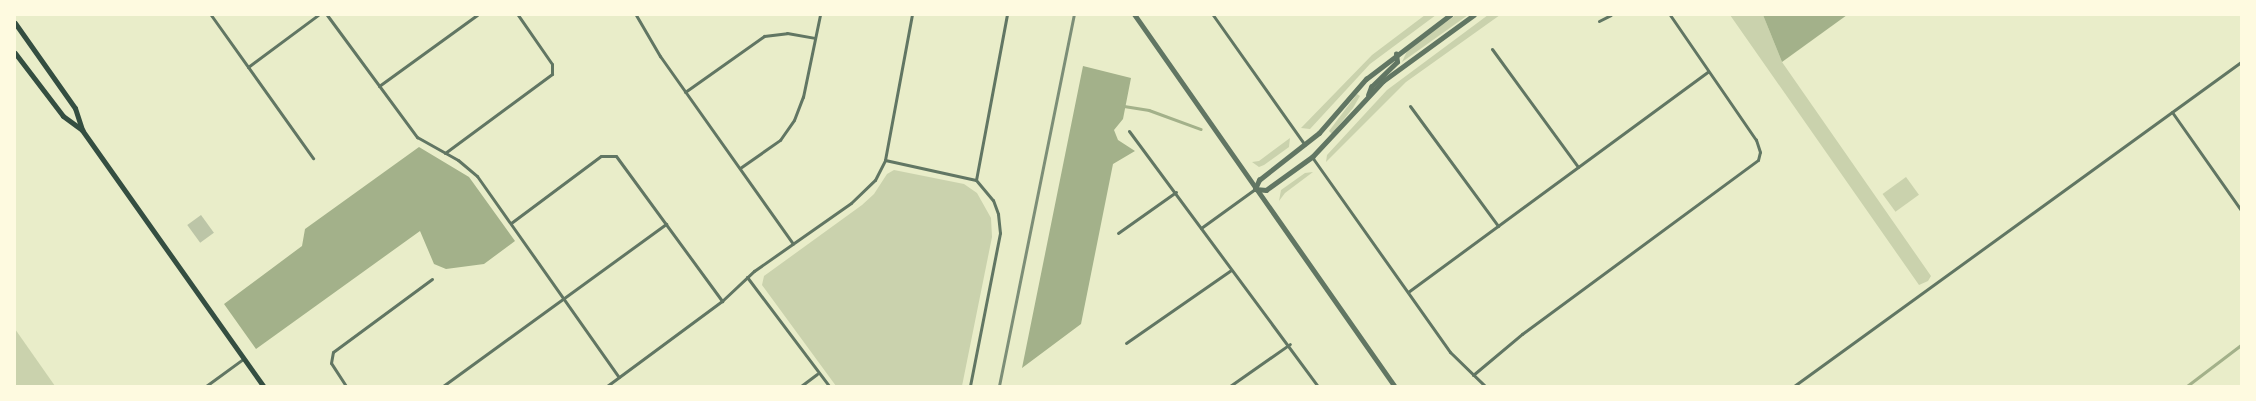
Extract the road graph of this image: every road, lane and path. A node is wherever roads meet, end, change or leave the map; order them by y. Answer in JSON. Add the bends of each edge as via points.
{"nodes":[{"id":1,"x":211,"y":15,"type":"edge"},
{"id":2,"x":318,"y":15,"type":"edge"},
{"id":3,"x":327,"y":15,"type":"edge"},
{"id":4,"x":476,"y":15,"type":"edge"},
{"id":5,"x":518,"y":15,"type":"edge"},
{"id":6,"x":636,"y":15,"type":"edge"},
{"id":7,"x":820,"y":15,"type":"edge"},
{"id":8,"x":912,"y":15,"type":"edge"},
{"id":9,"x":1007,"y":15,"type":"edge"},
{"id":10,"x":1135,"y":15,"type":"edge"},
{"id":11,"x":1213,"y":15,"type":"edge"},
{"id":12,"x":1450,"y":15,"type":"edge"},
{"id":13,"x":1474,"y":15,"type":"edge"},
{"id":14,"x":1610,"y":15,"type":"edge"},
{"id":15,"x":1670,"y":15,"type":"edge"},
{"id":16,"x":1599,"y":21,"type":"dead end"},
{"id":17,"x":15,"y":23,"type":"edge"},
{"id":18,"x":815,"y":38,"type":"junction"},
{"id":19,"x":1492,"y":49,"type":"dead end"},
{"id":20,"x":15,"y":53,"type":"edge"},
{"id":21,"x":1396,"y":54,"type":"junction"},
{"id":22,"x":2241,"y":62,"type":"edge"},
{"id":23,"x":248,"y":67,"type":"junction"},
{"id":24,"x":1708,"y":72,"type":"junction"},
{"id":25,"x":379,"y":86,"type":"junction"},
{"id":26,"x":685,"y":92,"type":"junction"},
{"id":27,"x":1368,"y":96,"type":"junction"},
{"id":28,"x":1410,"y":106,"type":"dead end"},
{"id":29,"x":2172,"y":112,"type":"junction"},
{"id":30,"x":82,"y":130,"type":"junction"},
{"id":31,"x":1130,"y":131,"type":"dead end"},
{"id":32,"x":1305,"y":146,"type":"junction"},
{"id":33,"x":445,"y":154,"type":"junction"},
{"id":34,"x":1312,"y":157,"type":"junction"},
{"id":35,"x":313,"y":158,"type":"dead end"},
{"id":36,"x":885,"y":160,"type":"junction"},
{"id":37,"x":1578,"y":167,"type":"junction"},
{"id":38,"x":740,"y":168,"type":"junction"},
{"id":39,"x":976,"y":180,"type":"junction"},
{"id":40,"x":1256,"y":189,"type":"junction"},
{"id":41,"x":1176,"y":192,"type":"junction"},
{"id":42,"x":2241,"y":210,"type":"edge"},
{"id":43,"x":511,"y":223,"type":"junction"},
{"id":44,"x":666,"y":224,"type":"junction"},
{"id":45,"x":1498,"y":226,"type":"junction"},
{"id":46,"x":1201,"y":228,"type":"junction"},
{"id":47,"x":1118,"y":233,"type":"dead end"},
{"id":48,"x":793,"y":244,"type":"junction"},
{"id":49,"x":1231,"y":270,"type":"junction"},
{"id":50,"x":747,"y":277,"type":"junction"},
{"id":51,"x":432,"y":279,"type":"dead end"},
{"id":52,"x":1408,"y":292,"type":"junction"},
{"id":53,"x":564,"y":298,"type":"junction"},
{"id":54,"x":722,"y":301,"type":"junction"},
{"id":55,"x":1126,"y":343,"type":"dead end"},
{"id":56,"x":1290,"y":344,"type":"junction"},
{"id":57,"x":244,"y":359,"type":"junction"},
{"id":58,"x":818,"y":374,"type":"junction"},
{"id":59,"x":1473,"y":375,"type":"junction"},
{"id":60,"x":619,"y":377,"type":"junction"},
{"id":61,"x":206,"y":386,"type":"edge"},
{"id":62,"x":263,"y":386,"type":"edge"},
{"id":63,"x":346,"y":386,"type":"edge"},
{"id":64,"x":443,"y":386,"type":"edge"},
{"id":65,"x":607,"y":386,"type":"edge"},
{"id":66,"x":801,"y":386,"type":"edge"},
{"id":67,"x":829,"y":386,"type":"edge"},
{"id":68,"x":970,"y":386,"type":"edge"},
{"id":69,"x":1230,"y":386,"type":"edge"},
{"id":70,"x":1318,"y":386,"type":"edge"},
{"id":71,"x":1395,"y":386,"type":"edge"},
{"id":72,"x":1485,"y":386,"type":"edge"},
{"id":73,"x":1794,"y":386,"type":"edge"}],
"edges":[{"from":1,"to":23,"type":"street"},
{"from":2,"to":23,"type":"street"},
{"from":3,"to":25,"type":"street"},
{"from":4,"to":25,"type":"street"},
{"from":5,"to":33,"type":"street","via":[[554,69],[548,79]]},
{"from":6,"to":26,"type":"street"},
{"from":7,"to":18,"type":"street"},
{"from":8,"to":36,"type":"street"},
{"from":9,"to":39,"type":"street"},
{"from":10,"to":40,"type":"street"},
{"from":11,"to":32,"type":"street"},
{"from":12,"to":21,"type":"street"},
{"from":13,"to":27,"type":"street","via":[[1401,66]]},
{"from":14,"to":16,"type":"street"},
{"from":15,"to":24,"type":"street"},
{"from":17,"to":30,"type":"main road","via":[[75,108]]},
{"from":18,"to":26,"type":"street","via":[[787,33],[764,36]]},
{"from":18,"to":38,"type":"street","via":[[803,97],[794,120],[780,140]]},
{"from":19,"to":37,"type":"street"},
{"from":20,"to":30,"type":"main road","via":[[63,116]]},
{"from":21,"to":27,"type":"street","via":[[1397,62],[1370,86]]},
{"from":21,"to":32,"type":"street","via":[[1366,79]]},
{"from":22,"to":29,"type":"street"},
{"from":23,"to":35,"type":"street"},
{"from":24,"to":37,"type":"street"},
{"from":24,"to":59,"type":"street","via":[[1756,140],[1759,156],[1752,166],[1522,334]]},
{"from":25,"to":33,"type":"street","via":[[417,136]]},
{"from":26,"to":38,"type":"street"},
{"from":27,"to":34,"type":"street"},
{"from":28,"to":45,"type":"street"},
{"from":29,"to":42,"type":"street"},
{"from":29,"to":73,"type":"street"},
{"from":30,"to":57,"type":"main road"},
{"from":31,"to":41,"type":"street"},
{"from":32,"to":40,"type":"street","via":[[1260,180]]},
{"from":33,"to":43,"type":"street","via":[[477,176]]},
{"from":34,"to":40,"type":"street","via":[[1266,190]]},
{"from":34,"to":52,"type":"street"},
{"from":36,"to":39,"type":"street"},
{"from":36,"to":48,"type":"street","via":[[875,180],[861,194]]},
{"from":37,"to":45,"type":"street"},
{"from":38,"to":48,"type":"street"},
{"from":39,"to":68,"type":"street","via":[[993,200],[1000,233]]},
{"from":40,"to":46,"type":"street"},
{"from":40,"to":71,"type":"street"},
{"from":41,"to":46,"type":"street"},
{"from":41,"to":47,"type":"street"},
{"from":43,"to":44,"type":"street","via":[[601,156],[610,154],[620,159]]},
{"from":43,"to":53,"type":"street"},
{"from":44,"to":53,"type":"street"},
{"from":44,"to":54,"type":"street"},
{"from":45,"to":52,"type":"street"},
{"from":46,"to":49,"type":"street"},
{"from":48,"to":50,"type":"street"},
{"from":49,"to":55,"type":"street"},
{"from":49,"to":56,"type":"street"},
{"from":50,"to":54,"type":"street"},
{"from":50,"to":58,"type":"street"},
{"from":51,"to":63,"type":"street","via":[[337,348],[331,358],[334,369]]},
{"from":52,"to":59,"type":"street","via":[[1450,352]]},
{"from":53,"to":60,"type":"street"},
{"from":53,"to":64,"type":"street"},
{"from":54,"to":60,"type":"street"},
{"from":56,"to":69,"type":"street"},
{"from":56,"to":70,"type":"street"},
{"from":57,"to":61,"type":"street"},
{"from":57,"to":62,"type":"main road"},
{"from":58,"to":66,"type":"street"},
{"from":58,"to":67,"type":"street"},
{"from":59,"to":72,"type":"street"},
{"from":60,"to":65,"type":"street"}]}
